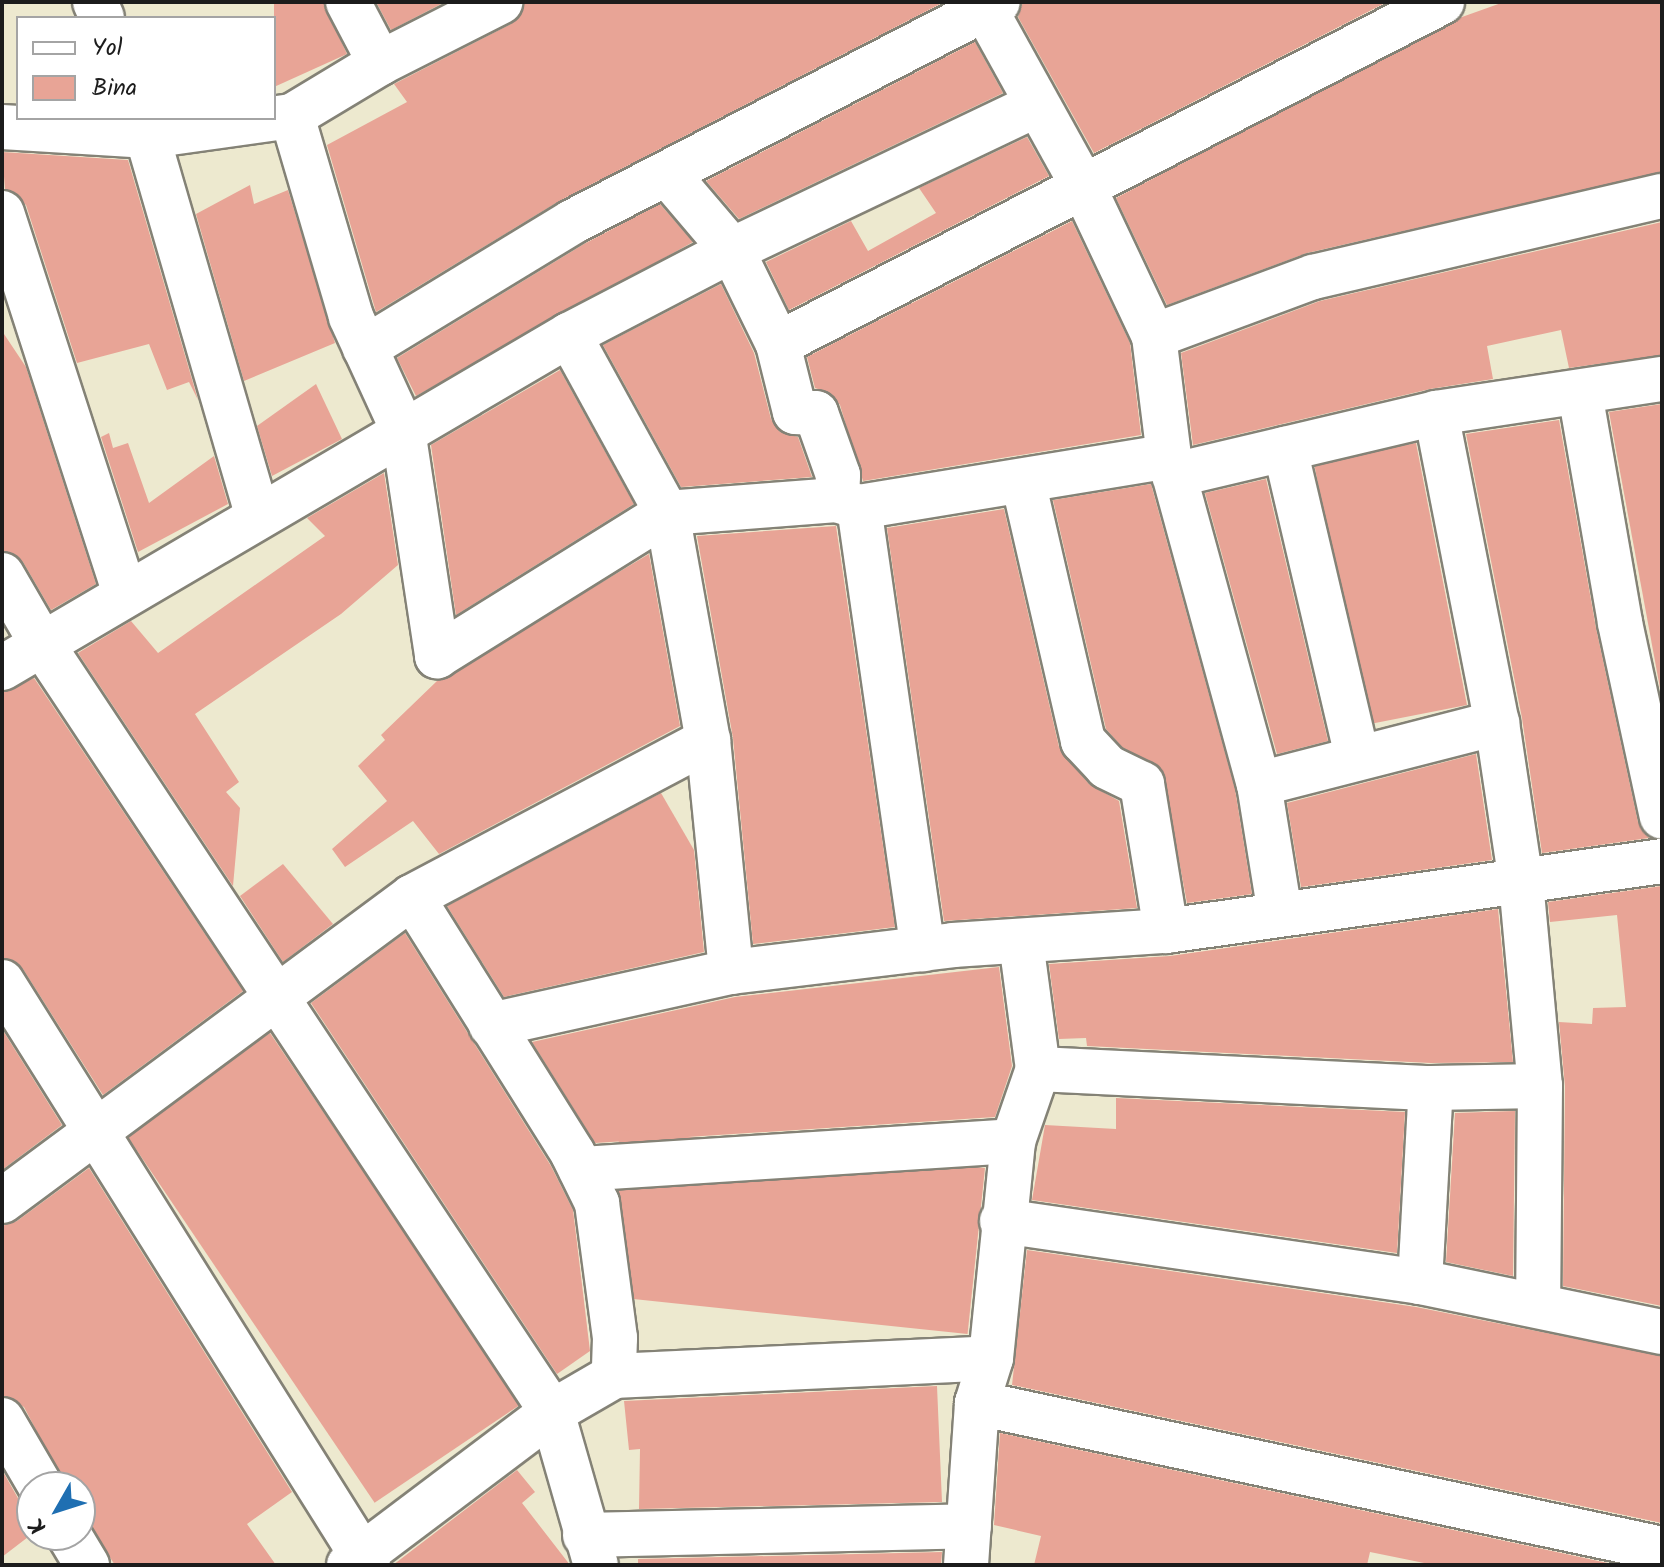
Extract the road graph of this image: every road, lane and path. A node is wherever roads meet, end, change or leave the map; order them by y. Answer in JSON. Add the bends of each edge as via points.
{"nodes":[{"id":1,"x":348,"y":2,"type":"edge"},
{"id":2,"x":500,"y":2,"type":"edge"},
{"id":3,"x":1442,"y":2,"type":"edge"},
{"id":4,"x":988,"y":4,"type":"edge"},
{"id":5,"x":380,"y":63,"type":"junction"},
{"id":6,"x":1034,"y":106,"type":"junction"},
{"id":7,"x":292,"y":116,"type":"junction"},
{"id":8,"x":276,"y":117,"type":"edge"},
{"id":9,"x":239,"y":120,"type":"edge"},
{"id":10,"x":2,"y":127,"type":"edge"},
{"id":11,"x":145,"y":127,"type":"edge"},
{"id":12,"x":669,"y":176,"type":"junction"},
{"id":13,"x":1083,"y":186,"type":"junction"},
{"id":14,"x":1662,"y":196,"type":"edge"},
{"id":15,"x":2,"y":213,"type":"edge"},
{"id":16,"x":732,"y":250,"type":"junction"},
{"id":17,"x":569,"y":335,"type":"junction"},
{"id":18,"x":1154,"y":336,"type":"junction"},
{"id":19,"x":778,"y":344,"type":"junction"},
{"id":20,"x":365,"y":348,"type":"junction"},
{"id":21,"x":1662,"y":379,"type":"edge"},
{"id":22,"x":1580,"y":393,"type":"junction"},
{"id":23,"x":1436,"y":413,"type":"junction"},
{"id":24,"x":403,"y":430,"type":"junction"},
{"id":25,"x":1285,"y":449,"type":"junction"},
{"id":26,"x":1171,"y":466,"type":"junction"},
{"id":27,"x":1023,"y":481,"type":"junction"},
{"id":28,"x":848,"y":504,"type":"junction"},
{"id":29,"x":667,"y":513,"type":"junction"},
{"id":30,"x":257,"y":515,"type":"junction"},
{"id":31,"x":2,"y":575,"type":"edge"},
{"id":32,"x":125,"y":593,"type":"junction"},
{"id":33,"x":42,"y":644,"type":"junction"},
{"id":34,"x":2,"y":668,"type":"edge"},
{"id":35,"x":1497,"y":723,"type":"junction"},
{"id":36,"x":708,"y":740,"type":"junction"},
{"id":37,"x":1357,"y":755,"type":"junction"},
{"id":38,"x":1259,"y":784,"type":"junction"},
{"id":39,"x":1662,"y":817,"type":"edge"},
{"id":40,"x":1662,"y":861,"type":"edge"},
{"id":41,"x":1521,"y":882,"type":"junction"},
{"id":42,"x":412,"y":897,"type":"junction"},
{"id":43,"x":1280,"y":913,"type":"junction"},
{"id":44,"x":1166,"y":931,"type":"junction"},
{"id":45,"x":1021,"y":942,"type":"junction"},
{"id":46,"x":923,"y":949,"type":"junction"},
{"id":47,"x":731,"y":972,"type":"junction"},
{"id":48,"x":2,"y":982,"type":"edge"},
{"id":49,"x":275,"y":998,"type":"junction"},
{"id":50,"x":491,"y":1025,"type":"junction"},
{"id":51,"x":1038,"y":1069,"type":"junction"},
{"id":52,"x":1540,"y":1086,"type":"junction"},
{"id":53,"x":1431,"y":1088,"type":"junction"},
{"id":54,"x":97,"y":1128,"type":"junction"},
{"id":55,"x":1013,"y":1141,"type":"junction"},
{"id":56,"x":581,"y":1169,"type":"junction"},
{"id":57,"x":2,"y":1201,"type":"edge"},
{"id":58,"x":1002,"y":1221,"type":"junction"},
{"id":59,"x":1420,"y":1282,"type":"junction"},
{"id":60,"x":1538,"y":1305,"type":"junction"},
{"id":61,"x":1662,"y":1332,"type":"edge"},
{"id":62,"x":991,"y":1358,"type":"junction"},
{"id":63,"x":614,"y":1376,"type":"junction"},
{"id":64,"x":977,"y":1403,"type":"junction"},
{"id":65,"x":552,"y":1412,"type":"junction"},
{"id":66,"x":2,"y":1420,"type":"edge"},
{"id":67,"x":32,"y":1471,"type":"edge"},
{"id":68,"x":968,"y":1546,"type":"edge"},
{"id":69,"x":1662,"y":1549,"type":"edge"},
{"id":70,"x":590,"y":1550,"type":"edge"},
{"id":71,"x":359,"y":1562,"type":"edge"}],
"edges":[{"from":1,"to":5,"type":"street"},
{"from":2,"to":5,"type":"street"},
{"from":3,"to":13,"type":"street"},
{"from":4,"to":6,"type":"street"},
{"from":4,"to":12,"type":"street"},
{"from":5,"to":7,"type":"street"},
{"from":6,"to":13,"type":"street"},
{"from":6,"to":16,"type":"street"},
{"from":7,"to":8,"type":"street"},
{"from":7,"to":20,"type":"street","via":[[351,317]]},
{"from":9,"to":11,"type":"street"},
{"from":10,"to":11,"type":"street"},
{"from":11,"to":30,"type":"street"},
{"from":12,"to":16,"type":"street"},
{"from":12,"to":20,"type":"street","via":[[572,222]]},
{"from":13,"to":18,"type":"street"},
{"from":13,"to":19,"type":"street"},
{"from":14,"to":18,"type":"street","via":[[1313,277]]},
{"from":15,"to":32,"type":"street"},
{"from":16,"to":17,"type":"street"},
{"from":16,"to":19,"type":"street"},
{"from":17,"to":24,"type":"street"},
{"from":17,"to":29,"type":"street"},
{"from":18,"to":26,"type":"street"},
{"from":19,"to":28,"type":"street","via":[[795,412],[816,413]]},
{"from":20,"to":24,"type":"street"},
{"from":21,"to":22,"type":"street"},
{"from":22,"to":23,"type":"street"},
{"from":22,"to":39,"type":"street","via":[[1620,623]]},
{"from":23,"to":25,"type":"street"},
{"from":23,"to":35,"type":"street"},
{"from":24,"to":29,"type":"street","via":[[437,656]]},
{"from":24,"to":30,"type":"street"},
{"from":25,"to":26,"type":"street"},
{"from":25,"to":37,"type":"street"},
{"from":26,"to":27,"type":"street"},
{"from":26,"to":38,"type":"street"},
{"from":27,"to":28,"type":"street"},
{"from":27,"to":44,"type":"street","via":[[1083,741],[1107,767],[1142,784]]},
{"from":28,"to":29,"type":"street"},
{"from":28,"to":46,"type":"street"},
{"from":29,"to":36,"type":"street"},
{"from":30,"to":32,"type":"street"},
{"from":31,"to":33,"type":"street"},
{"from":32,"to":33,"type":"street"},
{"from":33,"to":34,"type":"street"},
{"from":33,"to":49,"type":"street"},
{"from":35,"to":37,"type":"street"},
{"from":35,"to":41,"type":"street"},
{"from":36,"to":42,"type":"street"},
{"from":36,"to":47,"type":"street"},
{"from":37,"to":38,"type":"street"},
{"from":38,"to":43,"type":"street"},
{"from":40,"to":41,"type":"street"},
{"from":41,"to":43,"type":"street"},
{"from":41,"to":52,"type":"street"},
{"from":42,"to":49,"type":"street"},
{"from":42,"to":50,"type":"street"},
{"from":43,"to":44,"type":"street"},
{"from":44,"to":45,"type":"street"},
{"from":45,"to":46,"type":"street"},
{"from":45,"to":51,"type":"street"},
{"from":46,"to":47,"type":"street"},
{"from":47,"to":50,"type":"street"},
{"from":48,"to":54,"type":"street"},
{"from":49,"to":54,"type":"street"},
{"from":49,"to":65,"type":"street"},
{"from":50,"to":56,"type":"street"},
{"from":51,"to":53,"type":"street"},
{"from":51,"to":55,"type":"street"},
{"from":52,"to":53,"type":"street"},
{"from":52,"to":60,"type":"street"},
{"from":53,"to":59,"type":"street"},
{"from":54,"to":57,"type":"street"},
{"from":54,"to":71,"type":"street"},
{"from":55,"to":56,"type":"street"},
{"from":55,"to":58,"type":"street"},
{"from":56,"to":63,"type":"street","via":[[597,1203],[615,1338]]},
{"from":58,"to":59,"type":"street"},
{"from":58,"to":62,"type":"street"},
{"from":59,"to":60,"type":"street"},
{"from":60,"to":61,"type":"street"},
{"from":62,"to":63,"type":"street"},
{"from":62,"to":64,"type":"street"},
{"from":63,"to":65,"type":"street"},
{"from":64,"to":68,"type":"street"},
{"from":64,"to":69,"type":"street"},
{"from":65,"to":70,"type":"street"},
{"from":65,"to":71,"type":"street"},
{"from":66,"to":67,"type":"street"},
{"from":68,"to":70,"type":"street"}]}
